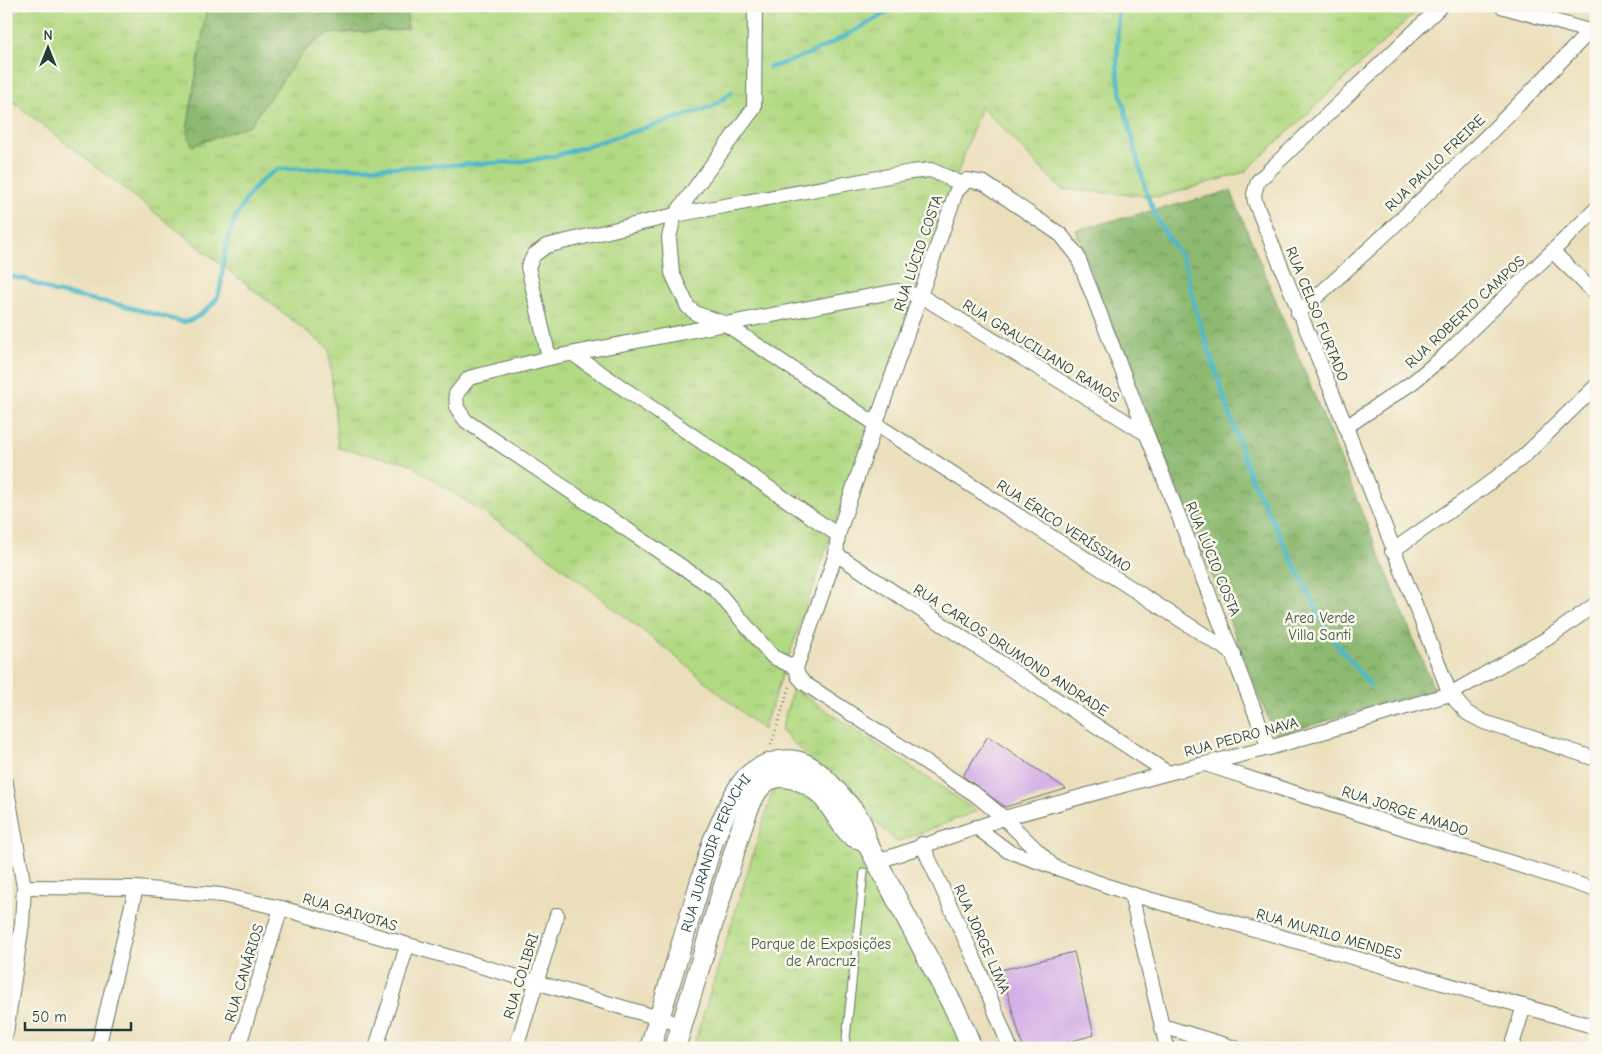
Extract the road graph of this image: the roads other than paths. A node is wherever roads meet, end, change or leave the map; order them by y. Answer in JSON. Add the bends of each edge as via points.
{"nodes":[{"id":1,"x":755,"y":6,"type":"edge"},
{"id":2,"x":1442,"y":6,"type":"edge"},
{"id":3,"x":1501,"y":6,"type":"edge"},
{"id":4,"x":1593,"y":32,"type":"edge"},
{"id":5,"x":962,"y":184,"type":"junction"},
{"id":6,"x":1596,"y":209,"type":"edge"},
{"id":7,"x":675,"y":215,"type":"junction"},
{"id":8,"x":1553,"y":252,"type":"junction"},
{"id":9,"x":1596,"y":294,"type":"edge"},
{"id":10,"x":921,"y":296,"type":"junction"},
{"id":11,"x":1298,"y":313,"type":"junction"},
{"id":12,"x":724,"y":323,"type":"junction"},
{"id":13,"x":573,"y":354,"type":"junction"},
{"id":14,"x":549,"y":358,"type":"junction"},
{"id":15,"x":1596,"y":386,"type":"edge"},
{"id":16,"x":877,"y":425,"type":"junction"},
{"id":17,"x":1346,"y":427,"type":"junction"},
{"id":18,"x":1145,"y":433,"type":"junction"},
{"id":19,"x":838,"y":535,"type":"junction"},
{"id":20,"x":1392,"y":550,"type":"junction"},
{"id":21,"x":836,"y":554,"type":"junction"},
{"id":22,"x":1596,"y":604,"type":"edge"},
{"id":23,"x":1234,"y":654,"type":"junction"},
{"id":24,"x":796,"y":668,"type":"junction"},
{"id":25,"x":1450,"y":694,"type":"junction"},
{"id":26,"x":1269,"y":748,"type":"junction"},
{"id":27,"x":1596,"y":759,"type":"edge"},
{"id":28,"x":1204,"y":763,"type":"junction"},
{"id":29,"x":1168,"y":772,"type":"junction"},
{"id":30,"x":6,"y":784,"type":"edge"},
{"id":31,"x":843,"y":811,"type":"junction"},
{"id":32,"x":1004,"y":818,"type":"junction"},
{"id":33,"x":976,"y":827,"type":"junction"},
{"id":34,"x":922,"y":844,"type":"junction"},
{"id":35,"x":870,"y":867,"type":"junction"},
{"id":36,"x":1056,"y":868,"type":"junction"},
{"id":37,"x":24,"y":887,"type":"junction"},
{"id":38,"x":136,"y":888,"type":"junction"},
{"id":39,"x":1596,"y":890,"type":"edge"},
{"id":40,"x":1131,"y":894,"type":"junction"},
{"id":41,"x":281,"y":908,"type":"junction"},
{"id":42,"x":557,"y":915,"type":"dead end"},
{"id":43,"x":407,"y":946,"type":"junction"},
{"id":44,"x":536,"y":983,"type":"junction"},
{"id":45,"x":1524,"y":1006,"type":"junction"},
{"id":46,"x":658,"y":1019,"type":"junction"},
{"id":47,"x":682,"y":1025,"type":"junction"},
{"id":48,"x":1162,"y":1026,"type":"junction"},
{"id":49,"x":1596,"y":1027,"type":"edge"},
{"id":50,"x":6,"y":1033,"type":"edge"},
{"id":51,"x":98,"y":1048,"type":"edge"},
{"id":52,"x":238,"y":1048,"type":"edge"},
{"id":53,"x":376,"y":1048,"type":"edge"},
{"id":54,"x":516,"y":1048,"type":"edge"},
{"id":55,"x":650,"y":1048,"type":"edge"},
{"id":56,"x":676,"y":1048,"type":"edge"},
{"id":57,"x":845,"y":1048,"type":"edge"},
{"id":58,"x":972,"y":1048,"type":"edge"},
{"id":59,"x":1010,"y":1048,"type":"edge"},
{"id":60,"x":1167,"y":1048,"type":"edge"},
{"id":61,"x":1235,"y":1048,"type":"edge"},
{"id":62,"x":1511,"y":1048,"type":"edge"}],
"edges":[{"from":1,"to":7,"type":"street","via":[[754,108]]},
{"from":2,"to":11,"type":"street","name":"RUA CELSO FURTADO","via":[[1258,181],[1255,202]]},
{"from":3,"to":4,"type":"street"},
{"from":4,"to":11,"type":"street","name":"RUA PAULO FREIRE","via":[[1358,261]]},
{"from":5,"to":7,"type":"street","via":[[931,170],[911,172]]},
{"from":5,"to":10,"type":"street","name":"RUA LÚCIO COSTA","via":[[956,192]]},
{"from":5,"to":18,"type":"street","name":"RUA LÚCIO COSTA","via":[[967,180],[984,183],[1071,245],[1082,266]]},
{"from":6,"to":8,"type":"street","name":"RUA ROBERTO CAMPOS"},
{"from":7,"to":12,"type":"street","via":[[669,237],[672,273],[688,307],[697,314]]},
{"from":7,"to":14,"type":"street","via":[[546,246],[534,255],[528,267]]},
{"from":8,"to":9,"type":"street"},
{"from":8,"to":17,"type":"street","name":"RUA ROBERTO CAMPOS","via":[[1444,356],[1413,382]]},
{"from":10,"to":12,"type":"street","via":[[897,291]]},
{"from":10,"to":16,"type":"street","name":"RUA LÚCIO COSTA"},
{"from":10,"to":18,"type":"street","name":"RUA GRAUCILIANO RAMOS"},
{"from":11,"to":17,"type":"street","name":"RUA CELSO FURTADO"},
{"from":12,"to":13,"type":"street"},
{"from":12,"to":16,"type":"street","name":"RUA ÉRICO VERÍSSIMO"},
{"from":13,"to":14,"type":"street"},
{"from":13,"to":19,"type":"street"},
{"from":14,"to":24,"type":"street","via":[[469,378],[456,394],[458,408],[466,421],[715,589],[773,657]]},
{"from":15,"to":20,"type":"street","via":[[1522,458]]},
{"from":16,"to":19,"type":"street","name":"RUA LÚCIO COSTA"},
{"from":16,"to":23,"type":"street","name":"RUA ÉRICO VERÍSSIMO"},
{"from":17,"to":20,"type":"street","name":"RUA CELSO FURTADO"},
{"from":18,"to":23,"type":"street","name":"RUA LÚCIO COSTA"},
{"from":19,"to":21,"type":"street","name":"RUA LÚCIO COSTA"},
{"from":20,"to":25,"type":"street","name":"RUA CELSO FURTADO"},
{"from":21,"to":24,"type":"street","name":"RUA LÚCIO COSTA"},
{"from":21,"to":29,"type":"street","name":"RUA CARLOS DRUMOND ANDRADE"},
{"from":22,"to":25,"type":"street","name":"RUA PEDRO NAVA","via":[[1548,638]]},
{"from":23,"to":26,"type":"street","name":"RUA LÚCIO COSTA"},
{"from":24,"to":32,"type":"street","via":[[804,682],[976,795]]},
{"from":25,"to":26,"type":"street","name":"RUA PEDRO NAVA"},
{"from":25,"to":27,"type":"street","name":"RUA CELSO FURTADO","via":[[1467,713],[1484,722]]},
{"from":26,"to":28,"type":"street","name":"RUA PEDRO NAVA"},
{"from":28,"to":29,"type":"street","name":"RUA PEDRO NAVA"},
{"from":28,"to":39,"type":"street","name":"RUA JORGE AMADO"},
{"from":29,"to":32,"type":"street","name":"RUA PEDRO NAVA"},
{"from":30,"to":37,"type":"street"},
{"from":31,"to":35,"type":"street","via":[[863,824]]},
{"from":31,"to":46,"type":"street","name":"RUA JURANDIR PERUCHI","via":[[827,781],[807,765],[792,761],[765,765],[749,775],[713,841]]},
{"from":31,"to":47,"type":"street","name":"RUA JURANDIR PERUCHI","via":[[794,778],[771,779],[758,790],[743,824]]},
{"from":32,"to":33,"type":"street","name":"RUA PEDRO NAVA"},
{"from":32,"to":36,"type":"street","name":"RUA MURILO MENDES"},
{"from":33,"to":34,"type":"street","name":"RUA PEDRO NAVA"},
{"from":33,"to":36,"type":"street","name":"RUA MURILO MENDES","via":[[1008,851]]},
{"from":34,"to":35,"type":"street","name":"RUA PEDRO NAVA"},
{"from":34,"to":59,"type":"street","name":"RUA JORGE LIMA","via":[[977,965]]},
{"from":35,"to":57,"type":"lane"},
{"from":35,"to":58,"type":"street","via":[[959,1017]]},
{"from":36,"to":40,"type":"street","name":"RUA MURILO MENDES"},
{"from":37,"to":38,"type":"street","name":"RUA GAIVOTAS"},
{"from":37,"to":50,"type":"street","via":[[22,924]]},
{"from":38,"to":41,"type":"street","name":"RUA GAIVOTAS","via":[[221,895]]},
{"from":38,"to":51,"type":"street"},
{"from":40,"to":45,"type":"street","name":"RUA MURILO MENDES"},
{"from":40,"to":48,"type":"street"},
{"from":41,"to":43,"type":"street","name":"RUA GAIVOTAS"},
{"from":41,"to":52,"type":"street","name":"RUA CANÁRIOS"},
{"from":42,"to":44,"type":"street","name":"RUA COLIBRI"},
{"from":43,"to":44,"type":"street","name":"RUA GAIVOTAS"},
{"from":43,"to":53,"type":"street"},
{"from":44,"to":46,"type":"street","name":"RUA GAIVOTAS"},
{"from":44,"to":54,"type":"street","name":"RUA COLIBRI"},
{"from":45,"to":49,"type":"street","name":"RUA MURILO MENDES"},
{"from":45,"to":62,"type":"street"},
{"from":46,"to":47,"type":"street","name":"RUA GAIVOTAS"},
{"from":46,"to":55,"type":"street","name":"RUA JURANDIR PERUCHI"},
{"from":47,"to":56,"type":"street","name":"RUA JURANDIR PERUCHI"},
{"from":48,"to":60,"type":"street"},
{"from":48,"to":61,"type":"street"}]}
